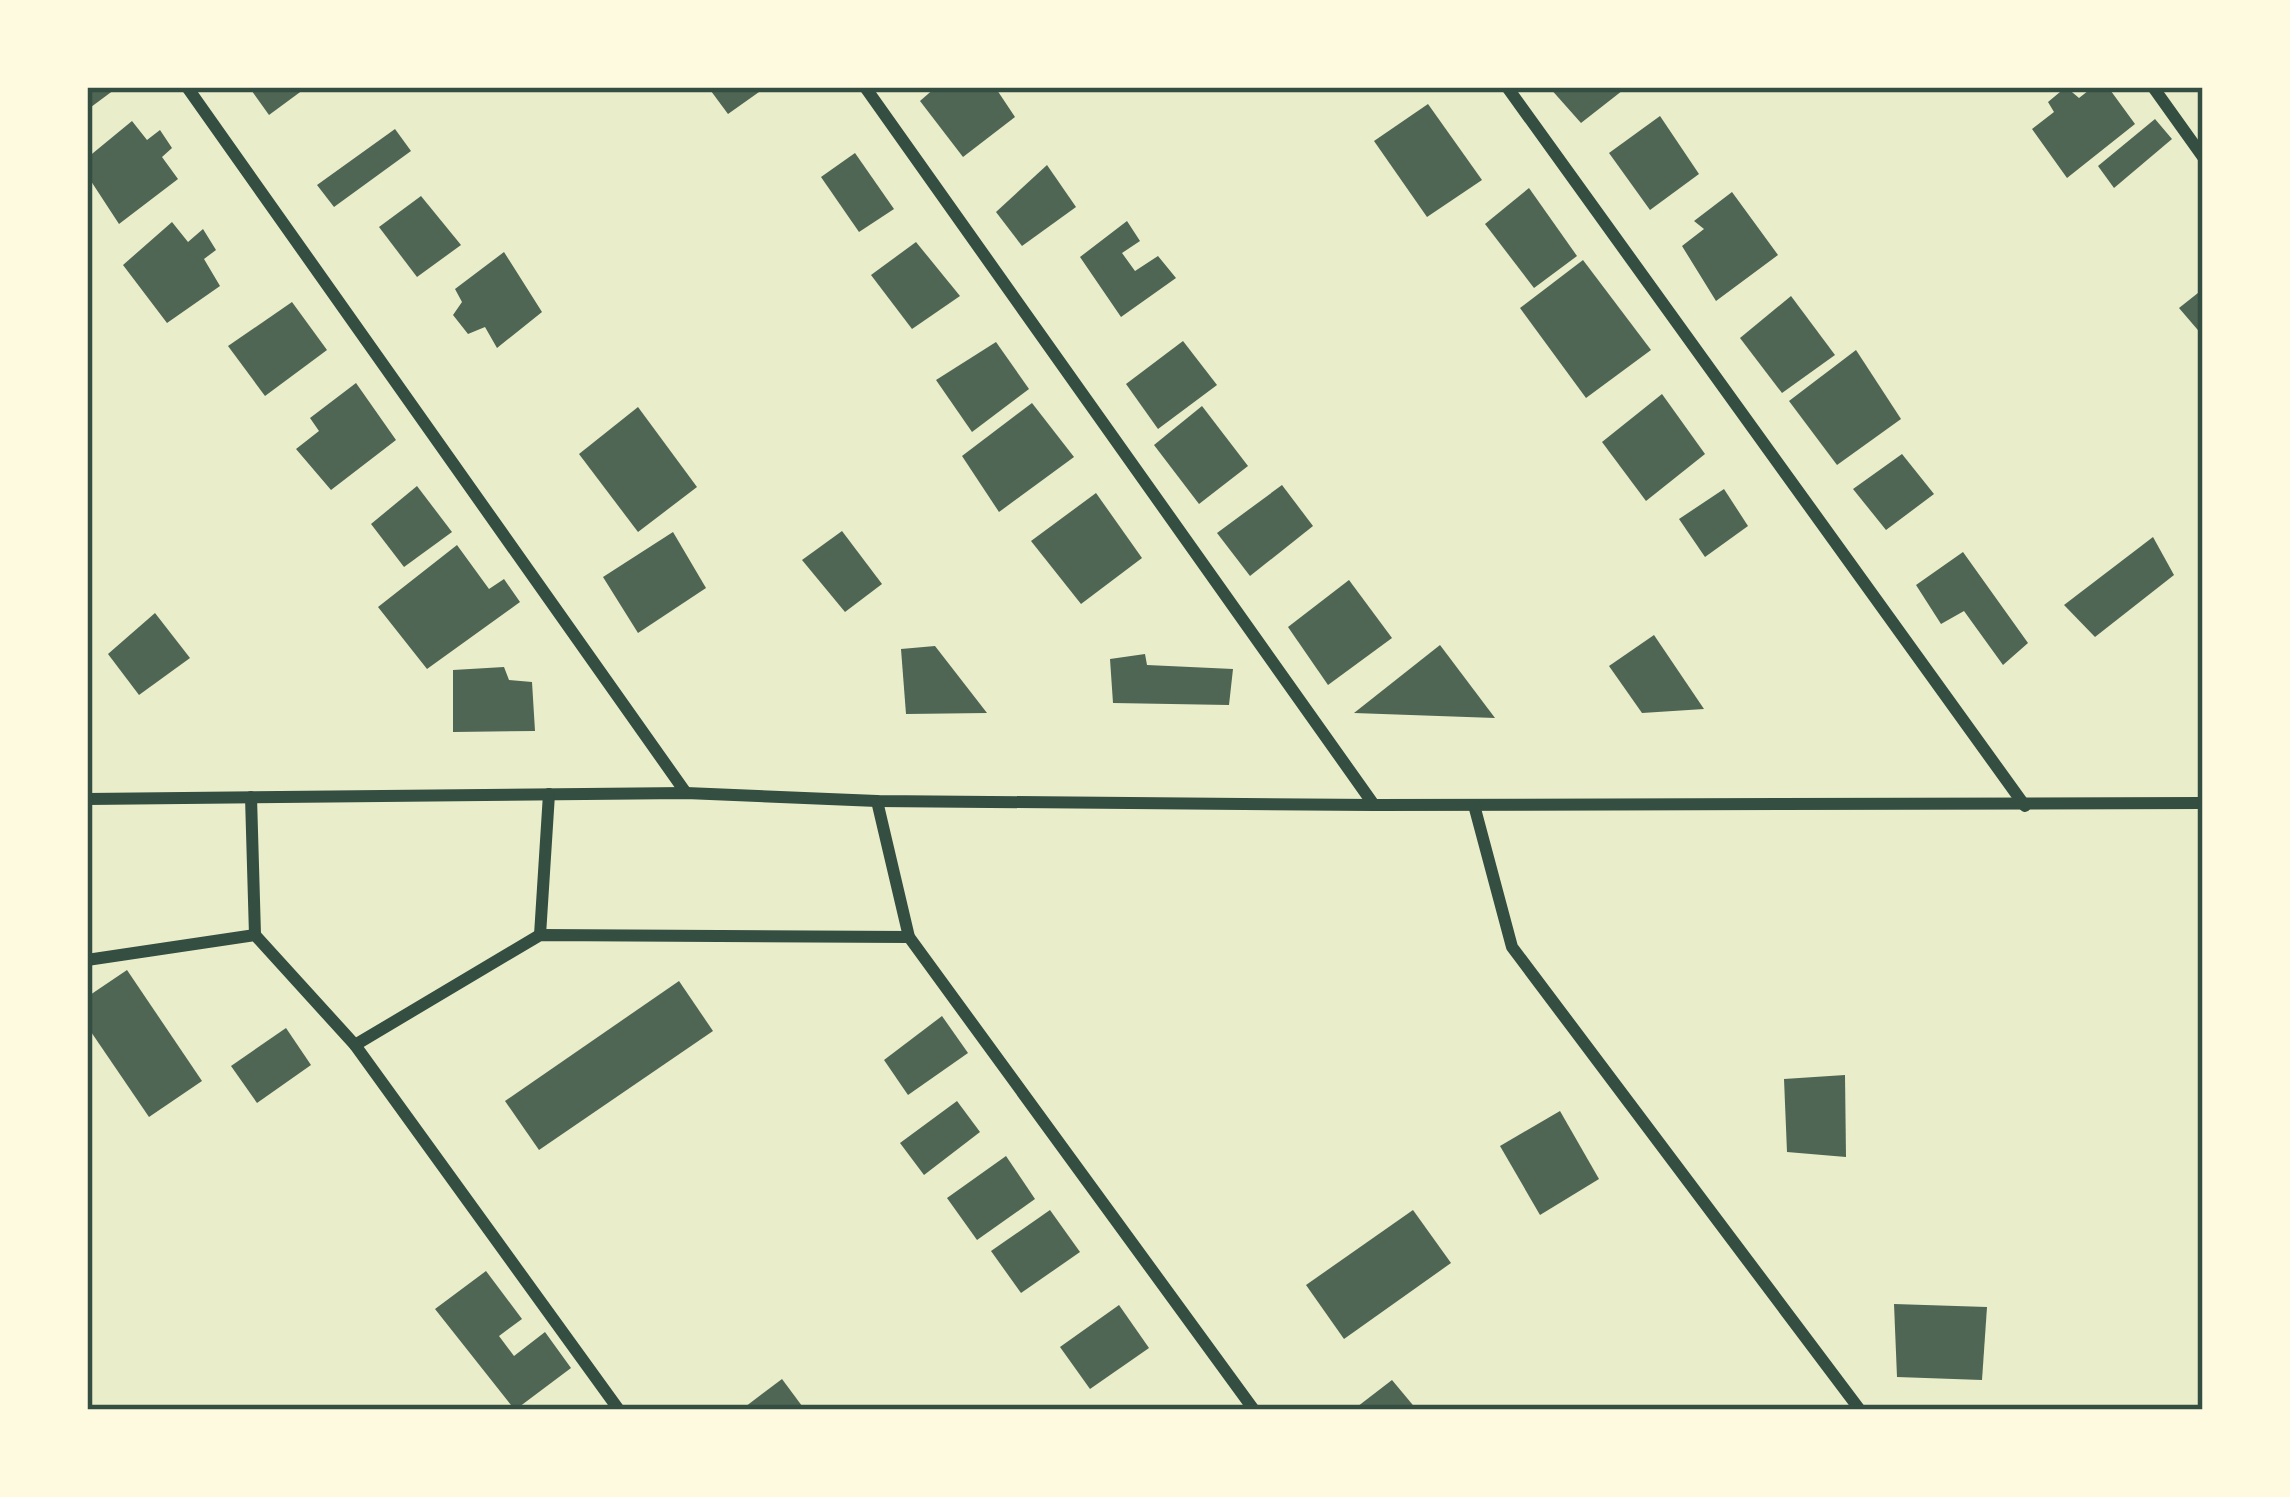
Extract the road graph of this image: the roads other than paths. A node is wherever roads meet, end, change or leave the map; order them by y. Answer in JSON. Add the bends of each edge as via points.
{"nodes":[{"id":1,"x":188,"y":87,"type":"edge"},
{"id":2,"x":865,"y":87,"type":"edge"},
{"id":3,"x":1507,"y":87,"type":"edge"},
{"id":4,"x":2153,"y":87,"type":"edge"},
{"id":5,"x":2203,"y":157,"type":"edge"},
{"id":6,"x":686,"y":793,"type":"junction"},
{"id":7,"x":549,"y":794,"type":"junction"},
{"id":8,"x":251,"y":797,"type":"junction"},
{"id":9,"x":87,"y":799,"type":"edge"},
{"id":10,"x":878,"y":801,"type":"junction"},
{"id":11,"x":2203,"y":803,"type":"edge"},
{"id":12,"x":1373,"y":805,"type":"junction"},
{"id":13,"x":1474,"y":805,"type":"junction"},
{"id":14,"x":2025,"y":806,"type":"junction"},
{"id":15,"x":256,"y":935,"type":"junction"},
{"id":16,"x":540,"y":935,"type":"junction"},
{"id":17,"x":909,"y":937,"type":"junction"},
{"id":18,"x":87,"y":960,"type":"edge"},
{"id":19,"x":355,"y":1045,"type":"junction"},
{"id":20,"x":619,"y":1410,"type":"edge"},
{"id":21,"x":1254,"y":1410,"type":"edge"},
{"id":22,"x":1860,"y":1410,"type":"edge"}],
"edges":[{"from":1,"to":6,"type":"street"},
{"from":2,"to":12,"type":"street"},
{"from":3,"to":14,"type":"street"},
{"from":4,"to":5,"type":"street"},
{"from":6,"to":7,"type":"street"},
{"from":6,"to":10,"type":"street"},
{"from":7,"to":8,"type":"street"},
{"from":7,"to":16,"type":"street"},
{"from":8,"to":9,"type":"street"},
{"from":8,"to":15,"type":"street"},
{"from":10,"to":12,"type":"street"},
{"from":10,"to":17,"type":"street"},
{"from":11,"to":14,"type":"street"},
{"from":12,"to":13,"type":"street"},
{"from":13,"to":14,"type":"street"},
{"from":13,"to":22,"type":"street","via":[[1512,947]]},
{"from":15,"to":18,"type":"street"},
{"from":15,"to":19,"type":"street"},
{"from":16,"to":17,"type":"street"},
{"from":16,"to":19,"type":"street"},
{"from":17,"to":21,"type":"street"},
{"from":19,"to":20,"type":"street"}]}
